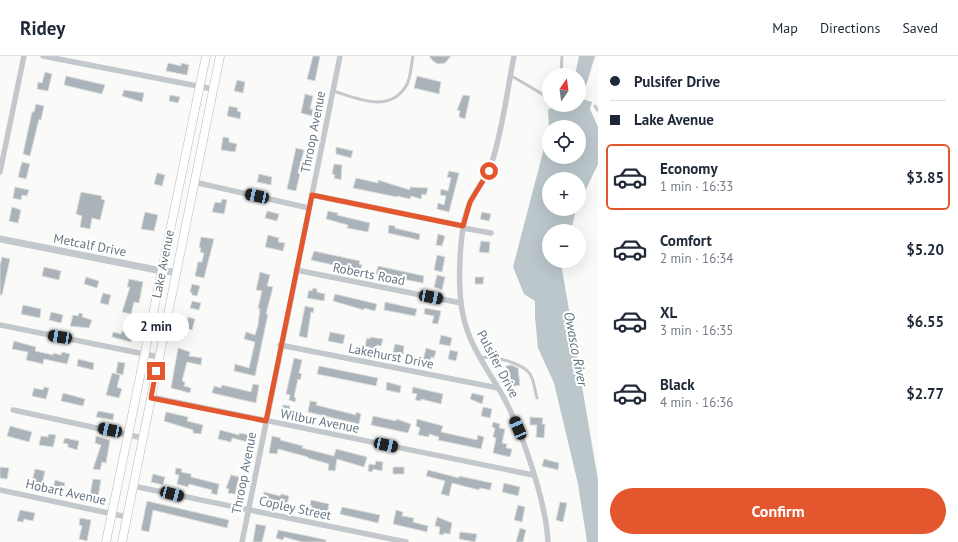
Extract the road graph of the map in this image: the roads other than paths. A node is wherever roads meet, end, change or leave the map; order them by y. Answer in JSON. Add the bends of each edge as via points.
{"nodes":[{"id":1,"x":24,"y":56,"type":"edge"},
{"id":2,"x":43,"y":56,"type":"edge"},
{"id":3,"x":206,"y":56,"type":"edge"},
{"id":4,"x":220,"y":56,"type":"edge"},
{"id":5,"x":340,"y":56,"type":"edge"},
{"id":6,"x":413,"y":56,"type":"edge"},
{"id":7,"x":514,"y":56,"type":"edge"},
{"id":8,"x":562,"y":56,"type":"edge"},
{"id":9,"x":561,"y":68,"type":"edge"},
{"id":10,"x":510,"y":75,"type":"junction"},
{"id":11,"x":199,"y":87,"type":"junction"},
{"id":12,"x":213,"y":89,"type":"junction"},
{"id":13,"x":332,"y":91,"type":"junction"},
{"id":14,"x":542,"y":94,"type":"edge"},
{"id":15,"x":595,"y":106,"type":"dead end"},
{"id":16,"x":598,"y":111,"type":"edge"},
{"id":17,"x":0,"y":172,"type":"edge"},
{"id":18,"x":194,"y":182,"type":"junction"},
{"id":19,"x":312,"y":195,"type":"junction"},
{"id":20,"x":309,"y":208,"type":"junction"},
{"id":21,"x":463,"y":227,"type":"junction"},
{"id":22,"x":491,"y":233,"type":"dead end"},
{"id":23,"x":0,"y":239,"type":"edge"},
{"id":24,"x":296,"y":270,"type":"junction"},
{"id":25,"x":162,"y":271,"type":"junction"},
{"id":26,"x":176,"y":272,"type":"junction"},
{"id":27,"x":461,"y":303,"type":"junction"},
{"id":28,"x":0,"y":325,"type":"edge"},
{"id":29,"x":280,"y":345,"type":"junction"},
{"id":30,"x":144,"y":354,"type":"junction"},
{"id":31,"x":159,"y":357,"type":"junction"},
{"id":32,"x":481,"y":358,"type":"junction"},
{"id":33,"x":498,"y":388,"type":"junction"},
{"id":34,"x":151,"y":398,"type":"junction"},
{"id":35,"x":537,"y":398,"type":"dead end"},
{"id":36,"x":13,"y":410,"type":"dead end"},
{"id":37,"x":266,"y":421,"type":"junction"},
{"id":38,"x":128,"y":434,"type":"junction"},
{"id":39,"x":143,"y":438,"type":"junction"},
{"id":40,"x":533,"y":475,"type":"junction"},
{"id":41,"x":133,"y":486,"type":"junction"},
{"id":42,"x":0,"y":490,"type":"edge"},
{"id":43,"x":248,"y":510,"type":"junction"},
{"id":44,"x":112,"y":513,"type":"junction"},
{"id":45,"x":127,"y":517,"type":"junction"},
{"id":46,"x":106,"y":542,"type":"edge"},
{"id":47,"x":122,"y":542,"type":"edge"},
{"id":48,"x":242,"y":542,"type":"edge"},
{"id":49,"x":406,"y":542,"type":"edge"},
{"id":50,"x":548,"y":542,"type":"edge"}],
"edges":[{"from":1,"to":17,"type":"street"},
{"from":2,"to":11,"type":"street"},
{"from":3,"to":11,"type":"main road","name":"Lake Avenue"},
{"from":4,"to":12,"type":"main road","name":"Lake Avenue"},
{"from":5,"to":13,"type":"street","name":"Throop Avenue"},
{"from":6,"to":13,"type":"lane","via":[[407,85],[398,95],[386,102],[371,102]]},
{"from":7,"to":10,"type":"street","name":"Pulsifer Drive"},
{"from":8,"to":9,"type":"lane"},
{"from":10,"to":14,"type":"lane"},
{"from":10,"to":21,"type":"street","name":"Pulsifer Drive","via":[[493,161],[486,178],[470,202]]},
{"from":11,"to":12,"type":"street"},
{"from":11,"to":25,"type":"main road","name":"Lake Avenue"},
{"from":12,"to":18,"type":"main road","name":"Lake Avenue"},
{"from":13,"to":19,"type":"street","name":"Throop Avenue"},
{"from":15,"to":16,"type":"lane"},
{"from":18,"to":20,"type":"street"},
{"from":18,"to":26,"type":"main road","name":"Lake Avenue"},
{"from":19,"to":20,"type":"street","name":"Throop Avenue"},
{"from":19,"to":21,"type":"street"},
{"from":20,"to":24,"type":"street","name":"Throop Avenue"},
{"from":21,"to":22,"type":"street"},
{"from":21,"to":27,"type":"street","name":"Pulsifer Drive"},
{"from":23,"to":25,"type":"street","name":"Metcalf Drive"},
{"from":24,"to":27,"type":"street","name":"Roberts Road"},
{"from":24,"to":29,"type":"street","name":"Throop Avenue"},
{"from":25,"to":26,"type":"street","name":"Metcalf Drive"},
{"from":25,"to":30,"type":"main road","name":"Lake Avenue"},
{"from":26,"to":31,"type":"main road","name":"Lake Avenue"},
{"from":27,"to":32,"type":"street","name":"Pulsifer Drive","via":[[466,328]]},
{"from":28,"to":30,"type":"street"},
{"from":29,"to":33,"type":"street","name":"Lakehurst Drive"},
{"from":29,"to":37,"type":"street","name":"Throop Avenue"},
{"from":30,"to":31,"type":"street"},
{"from":30,"to":38,"type":"main road","name":"Lake Avenue"},
{"from":31,"to":34,"type":"main road","name":"Lake Avenue"},
{"from":32,"to":33,"type":"street","name":"Pulsifer Drive"},
{"from":32,"to":35,"type":"lane","via":[[518,364],[530,374]]},
{"from":33,"to":40,"type":"street","name":"Pulsifer Drive","via":[[522,438]]},
{"from":34,"to":37,"type":"street","name":"Wilbur Avenue"},
{"from":34,"to":39,"type":"main road","name":"Lake Avenue"},
{"from":36,"to":38,"type":"street"},
{"from":37,"to":40,"type":"street","name":"Wilbur Avenue"},
{"from":37,"to":43,"type":"street","name":"Throop Avenue"},
{"from":38,"to":39,"type":"street"},
{"from":38,"to":44,"type":"main road","name":"Lake Avenue"},
{"from":39,"to":41,"type":"main road","name":"Lake Avenue"},
{"from":40,"to":50,"type":"street","name":"Pulsifer Drive","via":[[544,513]]},
{"from":41,"to":43,"type":"street","name":"Copley Street"},
{"from":41,"to":45,"type":"main road","name":"Lake Avenue"},
{"from":42,"to":44,"type":"street","name":"Hobart Avenue"},
{"from":43,"to":48,"type":"street","name":"Throop Avenue"},
{"from":43,"to":49,"type":"street","name":"Copley Street"},
{"from":44,"to":45,"type":"street","name":"Hobart Avenue"},
{"from":44,"to":46,"type":"main road","name":"Lake Avenue"},
{"from":45,"to":47,"type":"main road","name":"Lake Avenue"}]}
